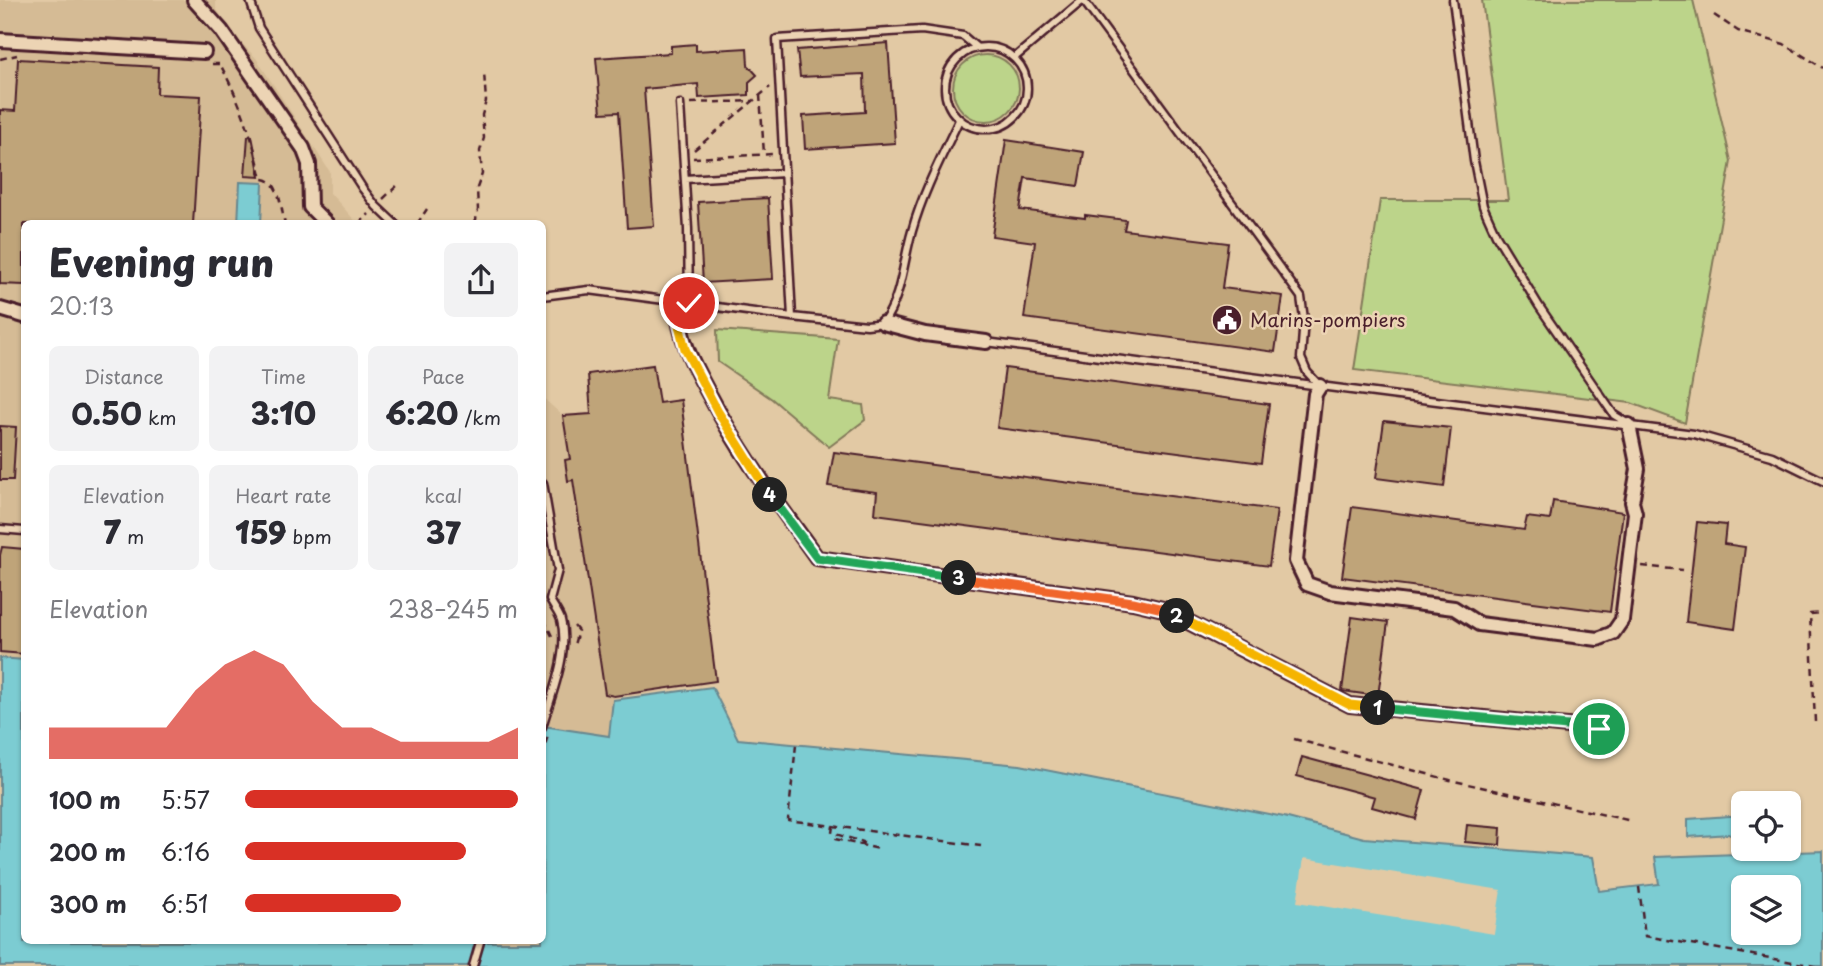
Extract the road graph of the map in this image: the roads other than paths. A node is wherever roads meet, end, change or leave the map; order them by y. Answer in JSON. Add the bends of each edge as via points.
{"nodes":[{"id":1,"x":194,"y":0,"type":"edge"},
{"id":2,"x":250,"y":0,"type":"edge"},
{"id":3,"x":1083,"y":0,"type":"edge"},
{"id":4,"x":1452,"y":0,"type":"edge"},
{"id":5,"x":0,"y":40,"type":"edge"},
{"id":6,"x":975,"y":47,"type":"junction"},
{"id":7,"x":204,"y":52,"type":"dead end"},
{"id":8,"x":1014,"y":58,"type":"junction"},
{"id":9,"x":680,"y":104,"type":"road end"},
{"id":10,"x":959,"y":120,"type":"junction"},
{"id":11,"x":783,"y":173,"type":"junction"},
{"id":12,"x":685,"y":179,"type":"junction"},
{"id":13,"x":323,"y":220,"type":"edge"},
{"id":14,"x":391,"y":220,"type":"edge"},
{"id":15,"x":546,"y":295,"type":"edge"},
{"id":16,"x":683,"y":302,"type":"junction"},
{"id":17,"x":0,"y":309,"type":"edge"},
{"id":18,"x":21,"y":315,"type":"edge"},
{"id":19,"x":792,"y":317,"type":"junction"},
{"id":20,"x":883,"y":323,"type":"junction"},
{"id":21,"x":986,"y":342,"type":"joint"},
{"id":22,"x":1320,"y":386,"type":"junction"},
{"id":23,"x":1629,"y":425,"type":"junction"},
{"id":24,"x":1823,"y":481,"type":"edge"},
{"id":25,"x":546,"y":495,"type":"edge"},
{"id":26,"x":0,"y":529,"type":"edge"},
{"id":27,"x":21,"y":531,"type":"edge"},
{"id":28,"x":546,"y":600,"type":"edge"},
{"id":29,"x":546,"y":714,"type":"edge"},
{"id":30,"x":1599,"y":729,"type":"dead end"},
{"id":31,"x":479,"y":944,"type":"edge"},
{"id":32,"x":473,"y":966,"type":"edge"}],
"edges":[{"from":1,"to":13,"type":"street","via":[[221,30],[303,148],[309,164],[310,207]]},
{"from":2,"to":14,"type":"lane","via":[[259,27],[363,189]]},
{"from":3,"to":8,"type":"lane"},
{"from":3,"to":22,"type":"lane","via":[[1301,297],[1301,358]]},
{"from":4,"to":23,"type":"lane","via":[[1483,206],[1539,306],[1614,415]]},
{"from":5,"to":7,"type":"street"},
{"from":6,"to":8,"type":"lane","via":[[989,46]]},
{"from":6,"to":10,"type":"lane","via":[[954,62],[944,86],[946,100]]},
{"from":6,"to":11,"type":"lane","via":[[963,36],[922,30],[777,39]]},
{"from":8,"to":10,"type":"lane","via":[[1027,82],[1021,109],[1012,119],[987,129]]},
{"from":9,"to":12,"type":"lane"},
{"from":10,"to":20,"type":"lane","via":[[926,190],[893,310]]},
{"from":11,"to":12,"type":"lane"},
{"from":11,"to":19,"type":"lane"},
{"from":12,"to":16,"type":"lane"},
{"from":15,"to":16,"type":"lane","via":[[589,290]]},
{"from":16,"to":19,"type":"lane"},
{"from":16,"to":30,"type":"street","via":[[678,321],[685,349],[758,478],[817,558],[1163,609],[1350,705]]},
{"from":17,"to":18,"type":"street"},
{"from":19,"to":20,"type":"lane"},
{"from":20,"to":21,"type":"street"},
{"from":21,"to":22,"type":"lane"},
{"from":22,"to":23,"type":"lane"},
{"from":22,"to":23,"type":"street","via":[[1315,394],[1296,561],[1307,584],[1330,593],[1454,608],[1479,624],[1598,639],[1613,633],[1622,620],[1635,513],[1632,502],[1638,469]]},
{"from":23,"to":24,"type":"lane","via":[[1694,434],[1772,456]]},
{"from":25,"to":28,"type":"lane","via":[[558,570]]},
{"from":26,"to":27,"type":"lane"},
{"from":28,"to":29,"type":"lane","via":[[561,620],[563,648]]},
{"from":31,"to":32,"type":"lane"}]}
